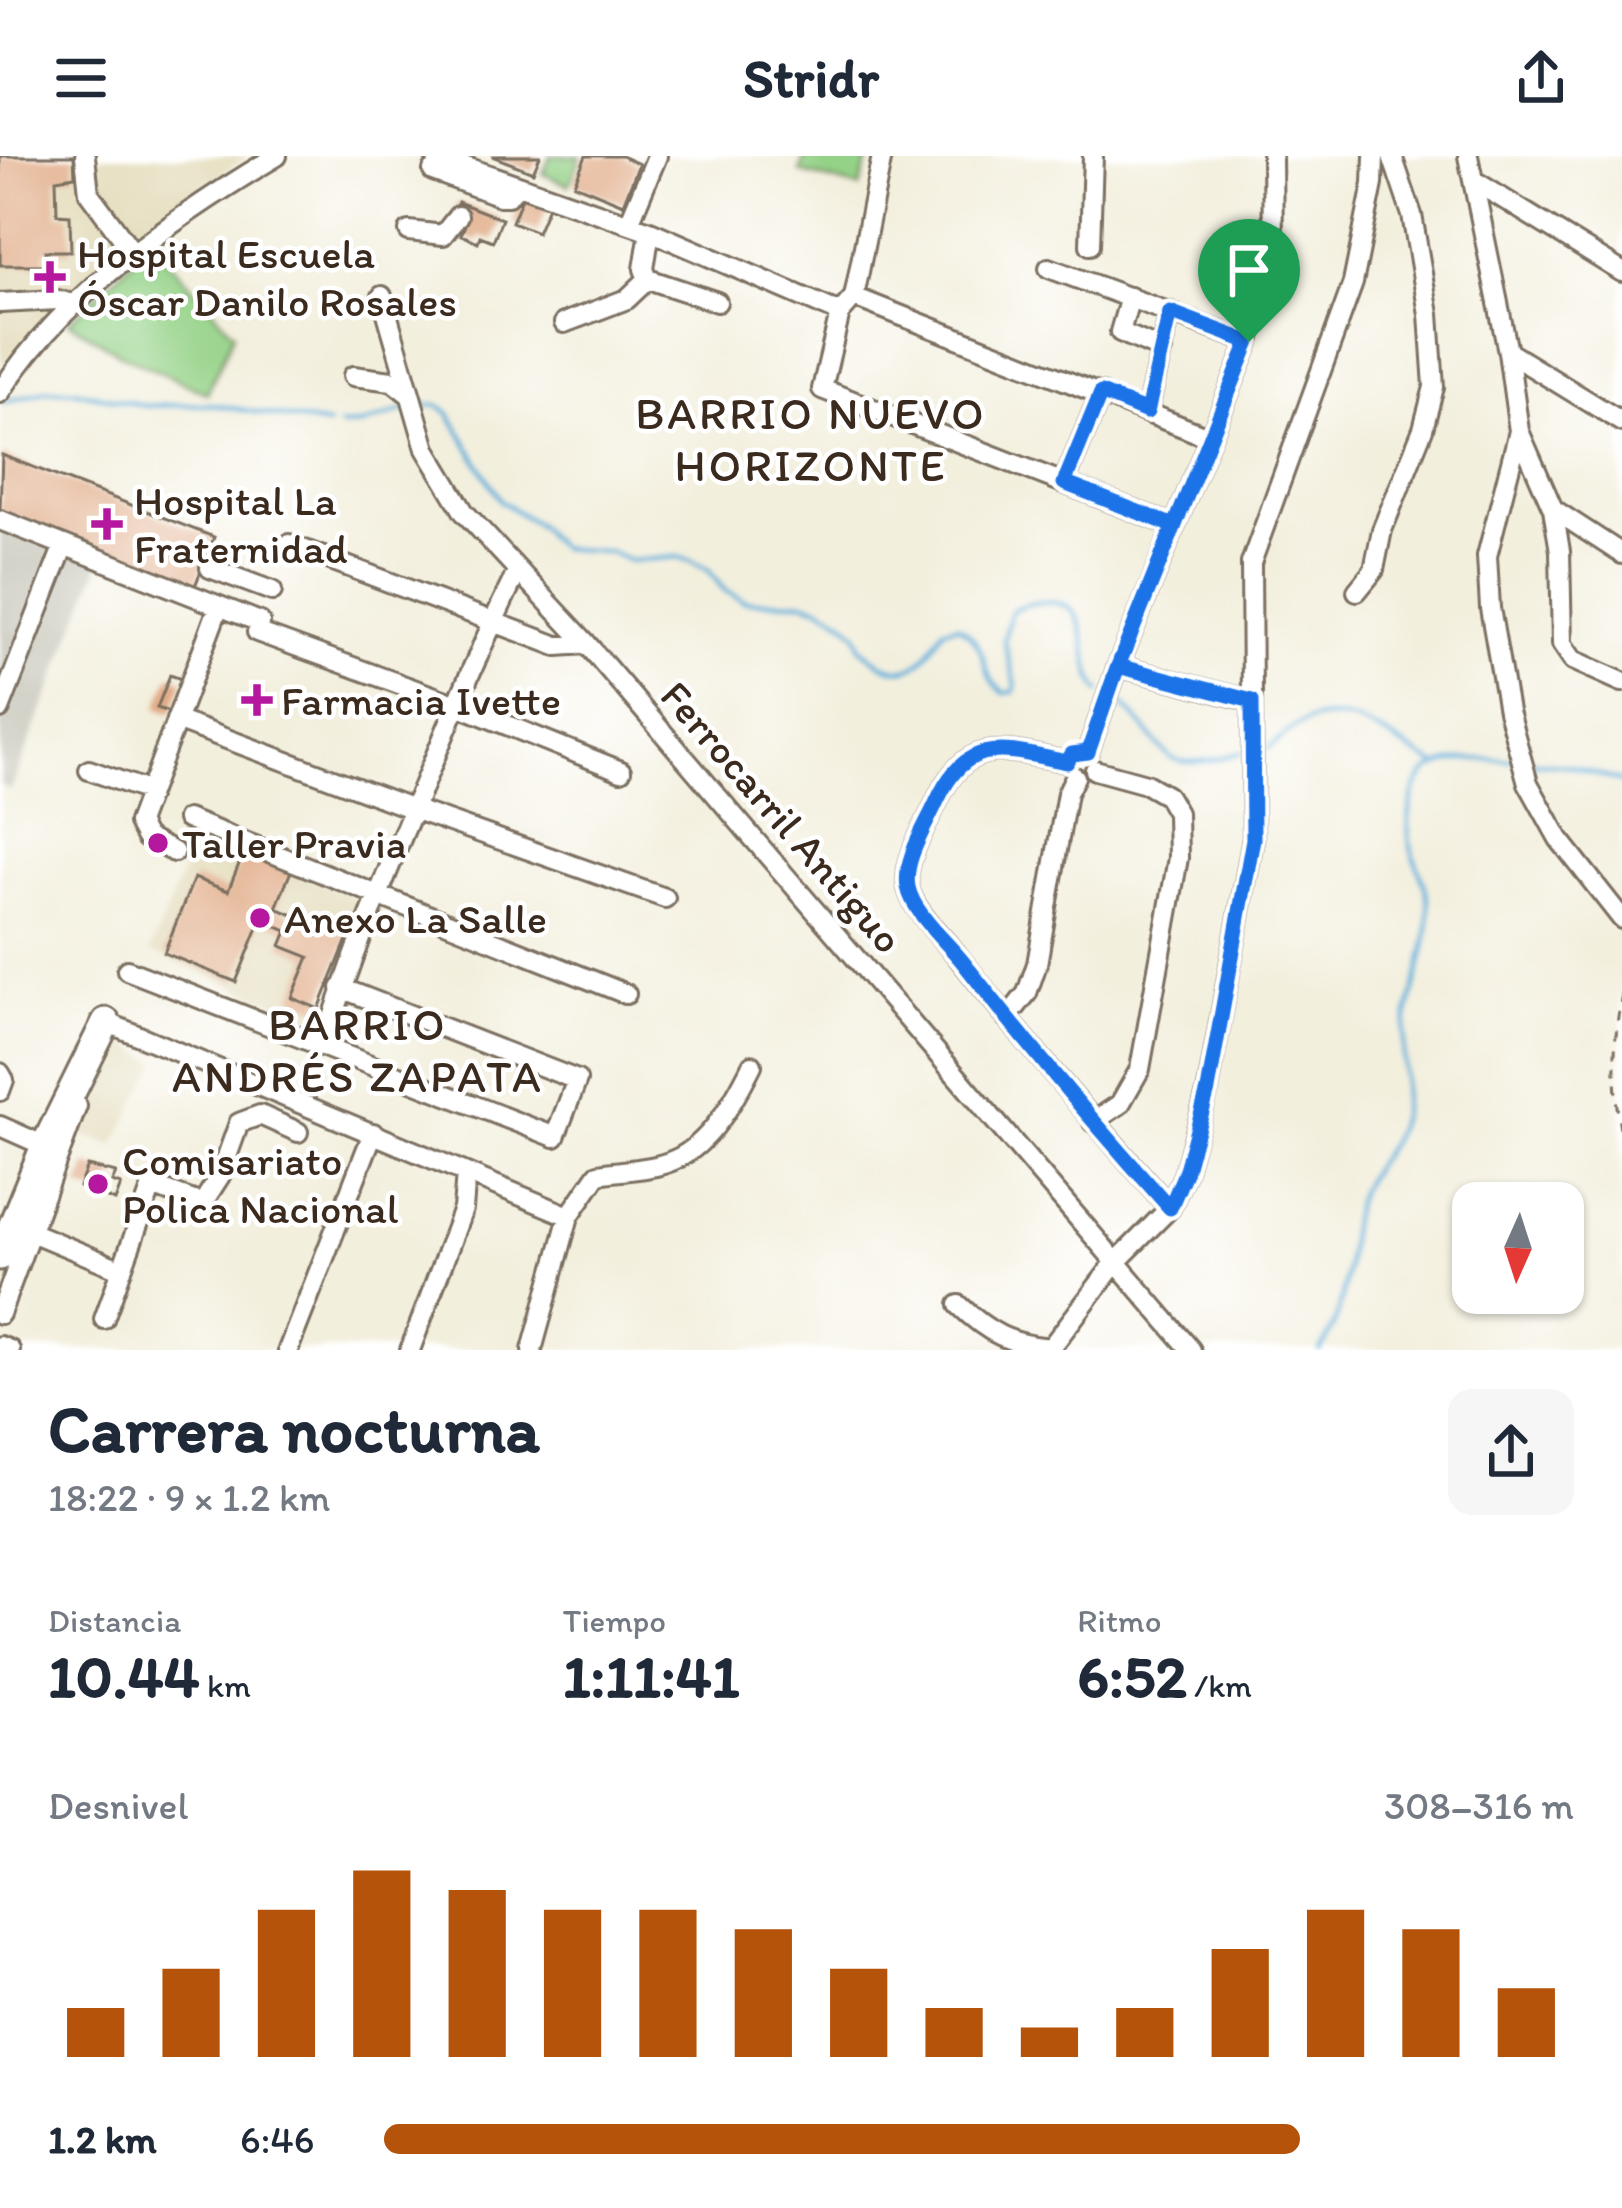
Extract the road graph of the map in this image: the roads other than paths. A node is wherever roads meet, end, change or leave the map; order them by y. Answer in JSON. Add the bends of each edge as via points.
{"nodes":[{"id":1,"x":85,"y":156,"type":"edge"},
{"id":2,"x":277,"y":156,"type":"edge"},
{"id":3,"x":657,"y":156,"type":"edge"},
{"id":4,"x":883,"y":156,"type":"edge"},
{"id":5,"x":1093,"y":156,"type":"edge"},
{"id":6,"x":1272,"y":156,"type":"edge"},
{"id":7,"x":1374,"y":156,"type":"edge"},
{"id":8,"x":1392,"y":156,"type":"edge"},
{"id":9,"x":1468,"y":156,"type":"edge"},
{"id":10,"x":434,"y":163,"type":"edge"},
{"id":11,"x":1473,"y":180,"type":"junction"},
{"id":12,"x":518,"y":185,"type":"junction"},
{"id":13,"x":463,"y":202,"type":"junction"},
{"id":14,"x":628,"y":223,"type":"junction"},
{"id":15,"x":409,"y":231,"type":"dead end"},
{"id":16,"x":650,"y":231,"type":"junction"},
{"id":17,"x":1090,"y":245,"type":"dead end"},
{"id":18,"x":134,"y":254,"type":"junction"},
{"id":19,"x":1049,"y":268,"type":"dead end"},
{"id":20,"x":1622,"y":272,"type":"edge"},
{"id":21,"x":648,"y":279,"type":"junction"},
{"id":22,"x":382,"y":296,"type":"dead end"},
{"id":23,"x":1130,"y":296,"type":"junction"},
{"id":24,"x":717,"y":302,"type":"dead end"},
{"id":25,"x":0,"y":303,"type":"edge"},
{"id":26,"x":75,"y":304,"type":"junction"},
{"id":27,"x":847,"y":305,"type":"junction"},
{"id":28,"x":1170,"y":312,"type":"junction"},
{"id":29,"x":564,"y":323,"type":"dead end"},
{"id":30,"x":1249,"y":342,"type":"junction"},
{"id":31,"x":1162,"y":350,"type":"junction"},
{"id":32,"x":1508,"y":352,"type":"junction"},
{"id":33,"x":353,"y":376,"type":"dead end"},
{"id":34,"x":4,"y":381,"type":"edge"},
{"id":35,"x":1101,"y":393,"type":"junction"},
{"id":36,"x":410,"y":395,"type":"junction"},
{"id":37,"x":1147,"y":412,"type":"junction"},
{"id":38,"x":1622,"y":422,"type":"edge"},
{"id":39,"x":1519,"y":430,"type":"junction"},
{"id":40,"x":1208,"y":437,"type":"junction"},
{"id":41,"x":1064,"y":483,"type":"junction"},
{"id":42,"x":1553,"y":509,"type":"junction"},
{"id":43,"x":0,"y":520,"type":"edge"},
{"id":44,"x":1174,"y":526,"type":"junction"},
{"id":45,"x":289,"y":544,"type":"dead end"},
{"id":46,"x":64,"y":545,"type":"junction"},
{"id":47,"x":1622,"y":554,"type":"edge"},
{"id":48,"x":210,"y":568,"type":"dead end"},
{"id":49,"x":518,"y":569,"type":"junction"},
{"id":50,"x":272,"y":591,"type":"dead end"},
{"id":51,"x":1357,"y":591,"type":"dead end"},
{"id":52,"x":219,"y":606,"type":"junction"},
{"id":53,"x":491,"y":623,"type":"junction"},
{"id":54,"x":586,"y":644,"type":"junction"},
{"id":55,"x":1118,"y":666,"type":"junction"},
{"id":56,"x":1622,"y":682,"type":"edge"},
{"id":57,"x":1252,"y":701,"type":"junction"},
{"id":58,"x":457,"y":705,"type":"junction"},
{"id":59,"x":0,"y":709,"type":"edge"},
{"id":60,"x":176,"y":720,"type":"junction"},
{"id":61,"x":1091,"y":761,"type":"junction"},
{"id":62,"x":89,"y":770,"type":"dead end"},
{"id":63,"x":1071,"y":770,"type":"junction"},
{"id":64,"x":621,"y":771,"type":"dead end"},
{"id":65,"x":148,"y":791,"type":"junction"},
{"id":66,"x":413,"y":809,"type":"junction"},
{"id":67,"x":187,"y":819,"type":"dead end"},
{"id":68,"x":174,"y":852,"type":"dead end"},
{"id":69,"x":378,"y":894,"type":"junction"},
{"id":70,"x":665,"y":898,"type":"dead end"},
{"id":71,"x":1622,"y":919,"type":"edge"},
{"id":72,"x":127,"y":970,"type":"dead end"},
{"id":73,"x":341,"y":988,"type":"junction"},
{"id":74,"x":626,"y":994,"type":"dead end"},
{"id":75,"x":1007,"y":1018,"type":"junction"},
{"id":76,"x":106,"y":1022,"type":"junction"},
{"id":77,"x":324,"y":1048,"type":"junction"},
{"id":78,"x":752,"y":1065,"type":"dead end"},
{"id":79,"x":0,"y":1073,"type":"edge"},
{"id":80,"x":0,"y":1091,"type":"edge"},
{"id":81,"x":1093,"y":1122,"type":"junction"},
{"id":82,"x":0,"y":1126,"type":"edge"},
{"id":83,"x":298,"y":1132,"type":"dead end"},
{"id":84,"x":373,"y":1133,"type":"junction"},
{"id":85,"x":45,"y":1146,"type":"junction"},
{"id":86,"x":466,"y":1173,"type":"junction"},
{"id":87,"x":1170,"y":1208,"type":"junction"},
{"id":88,"x":17,"y":1216,"type":"edge"},
{"id":89,"x":569,"y":1216,"type":"junction"},
{"id":90,"x":0,"y":1256,"type":"edge"},
{"id":91,"x":1115,"y":1263,"type":"junction"},
{"id":92,"x":122,"y":1270,"type":"junction"},
{"id":93,"x":0,"y":1285,"type":"edge"},
{"id":94,"x":959,"y":1306,"type":"dead end"},
{"id":95,"x":0,"y":1314,"type":"edge"},
{"id":96,"x":104,"y":1319,"type":"dead end"},
{"id":97,"x":0,"y":1346,"type":"edge"},
{"id":98,"x":1050,"y":1349,"type":"edge"},
{"id":99,"x":10,"y":1350,"type":"edge"},
{"id":100,"x":288,"y":1350,"type":"edge"},
{"id":101,"x":410,"y":1350,"type":"edge"},
{"id":102,"x":532,"y":1350,"type":"edge"},
{"id":103,"x":1190,"y":1350,"type":"edge"}],
"edges":[{"from":1,"to":18,"type":"street","via":[[89,193]]},
{"from":2,"to":18,"type":"street"},
{"from":3,"to":14,"type":"street"},
{"from":4,"to":27,"type":"street"},
{"from":5,"to":17,"type":"street"},
{"from":6,"to":30,"type":"street","via":[[1273,244]]},
{"from":7,"to":57,"type":"street","via":[[1353,283],[1251,562]]},
{"from":8,"to":51,"type":"street","via":[[1415,235],[1434,387],[1374,570]]},
{"from":9,"to":11,"type":"street"},
{"from":10,"to":12,"type":"street"},
{"from":10,"to":13,"type":"street"},
{"from":11,"to":20,"type":"street"},
{"from":11,"to":32,"type":"street"},
{"from":12,"to":13,"type":"street","via":[[508,196]]},
{"from":12,"to":14,"type":"street"},
{"from":13,"to":15,"type":"street","via":[[443,235]]},
{"from":14,"to":16,"type":"street"},
{"from":16,"to":21,"type":"street"},
{"from":16,"to":27,"type":"street"},
{"from":18,"to":26,"type":"street"},
{"from":19,"to":23,"type":"street"},
{"from":21,"to":24,"type":"street"},
{"from":21,"to":29,"type":"street","via":[[627,298]]},
{"from":22,"to":36,"type":"street","name":"Ferrocarril Antiguo"},
{"from":23,"to":28,"type":"street"},
{"from":23,"to":31,"type":"street","via":[[1120,332]]},
{"from":25,"to":26,"type":"street"},
{"from":26,"to":34,"type":"street"},
{"from":27,"to":35,"type":"street"},
{"from":27,"to":41,"type":"street","via":[[822,389]]},
{"from":28,"to":30,"type":"street"},
{"from":28,"to":31,"type":"street"},
{"from":30,"to":40,"type":"street"},
{"from":31,"to":37,"type":"street"},
{"from":32,"to":38,"type":"street"},
{"from":32,"to":39,"type":"street"},
{"from":33,"to":36,"type":"street","via":[[392,381]]},
{"from":35,"to":37,"type":"street"},
{"from":35,"to":41,"type":"street"},
{"from":36,"to":49,"type":"street","name":"Ferrocarril Antiguo","via":[[426,449],[464,512]]},
{"from":37,"to":40,"type":"street"},
{"from":39,"to":42,"type":"street"},
{"from":39,"to":71,"type":"street","via":[[1487,556],[1518,750],[1558,839]]},
{"from":40,"to":44,"type":"street"},
{"from":41,"to":44,"type":"street"},
{"from":42,"to":47,"type":"street"},
{"from":42,"to":56,"type":"street","via":[[1562,644],[1573,660]]},
{"from":43,"to":46,"type":"street"},
{"from":44,"to":55,"type":"street"},
{"from":45,"to":53,"type":"street"},
{"from":46,"to":52,"type":"street"},
{"from":46,"to":59,"type":"street"},
{"from":48,"to":50,"type":"street"},
{"from":49,"to":53,"type":"street"},
{"from":49,"to":54,"type":"street","name":"Ferrocarril Antiguo"},
{"from":52,"to":58,"type":"street"},
{"from":52,"to":60,"type":"street"},
{"from":53,"to":54,"type":"street","via":[[556,646]]},
{"from":53,"to":58,"type":"street"},
{"from":54,"to":91,"type":"street","name":"Ferrocarril Antiguo"},
{"from":55,"to":57,"type":"street"},
{"from":55,"to":61,"type":"street"},
{"from":57,"to":87,"type":"street","via":[[1253,839],[1208,1090]]},
{"from":58,"to":64,"type":"street"},
{"from":58,"to":66,"type":"street"},
{"from":60,"to":65,"type":"street"},
{"from":60,"to":66,"type":"street"},
{"from":61,"to":63,"type":"street","via":[[1072,754]]},
{"from":61,"to":81,"type":"street","via":[[1167,796],[1177,813],[1178,857],[1139,1069],[1120,1103]]},
{"from":62,"to":65,"type":"street"},
{"from":63,"to":75,"type":"street","via":[[1037,964]]},
{"from":63,"to":75,"type":"street","via":[[1000,749],[974,754],[944,785],[910,863],[910,895]]},
{"from":65,"to":68,"type":"street","via":[[138,823],[146,838]]},
{"from":66,"to":69,"type":"street"},
{"from":66,"to":70,"type":"street"},
{"from":67,"to":69,"type":"street"},
{"from":69,"to":73,"type":"street"},
{"from":69,"to":74,"type":"street"},
{"from":72,"to":77,"type":"street"},
{"from":73,"to":77,"type":"street"},
{"from":73,"to":77,"type":"street","via":[[577,1080],[555,1137]]},
{"from":75,"to":81,"type":"street"},
{"from":76,"to":84,"type":"street"},
{"from":76,"to":85,"type":"highway"},
{"from":76,"to":88,"type":"street"},
{"from":76,"to":93,"type":"street"},
{"from":78,"to":89,"type":"street","via":[[732,1104],[692,1148],[673,1161],[598,1174]]},
{"from":79,"to":80,"type":"street"},
{"from":81,"to":87,"type":"street"},
{"from":82,"to":85,"type":"street"},
{"from":83,"to":92,"type":"street","via":[[260,1115],[238,1123],[202,1204],[152,1186]]},
{"from":84,"to":86,"type":"street"},
{"from":84,"to":100,"type":"street"},
{"from":85,"to":88,"type":"highway"},
{"from":86,"to":89,"type":"street"},
{"from":86,"to":101,"type":"street","via":[[463,1209]]},
{"from":87,"to":91,"type":"street"},
{"from":88,"to":90,"type":"highway"},
{"from":88,"to":92,"type":"street"},
{"from":88,"to":95,"type":"street"},
{"from":89,"to":102,"type":"street"},
{"from":91,"to":98,"type":"street"},
{"from":91,"to":103,"type":"street","name":"Ferrocarril Antiguo"},
{"from":92,"to":96,"type":"street"},
{"from":94,"to":98,"type":"street","via":[[1014,1344]]},
{"from":97,"to":99,"type":"street"}]}
